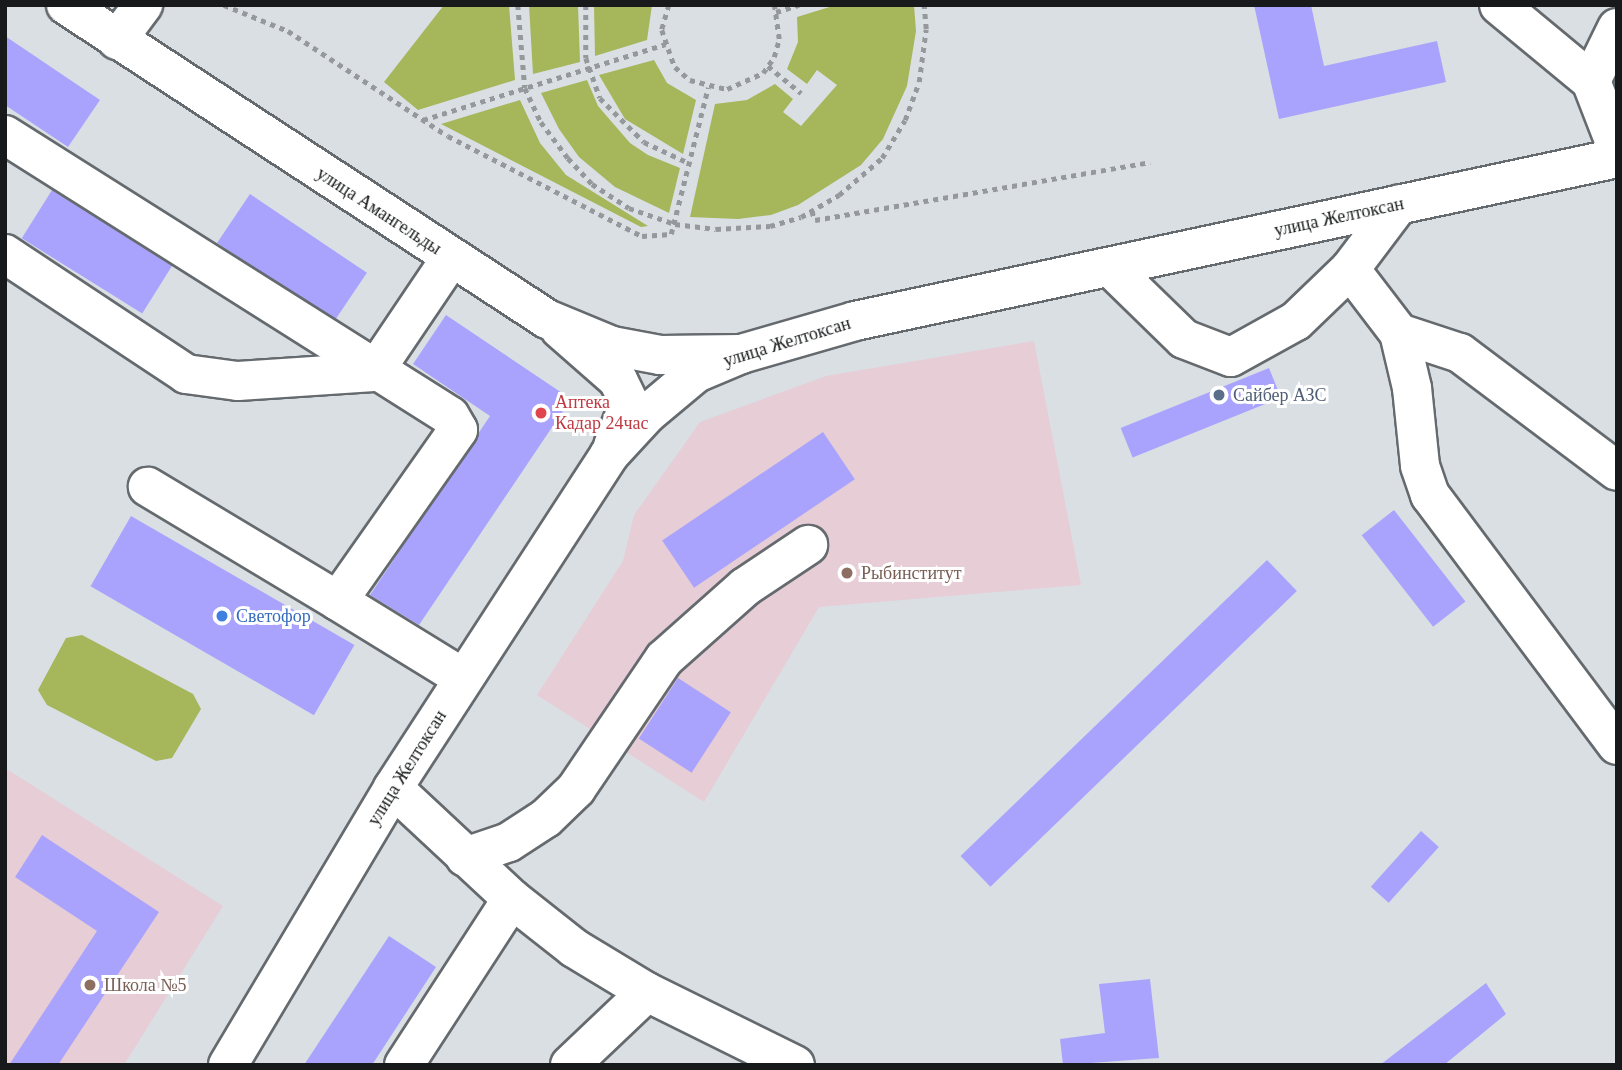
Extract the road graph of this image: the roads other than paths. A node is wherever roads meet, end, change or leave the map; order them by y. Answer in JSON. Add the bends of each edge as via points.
{"nodes":[{"id":1,"x":66,"y":5,"type":"edge"},
{"id":2,"x":143,"y":5,"type":"edge"},
{"id":3,"x":1499,"y":5,"type":"edge"},
{"id":4,"x":1617,"y":28,"type":"edge"},
{"id":5,"x":117,"y":40,"type":"junction"},
{"id":6,"x":1591,"y":81,"type":"junction"},
{"id":7,"x":5,"y":135,"type":"edge"},
{"id":8,"x":1617,"y":148,"type":"edge"},
{"id":9,"x":1617,"y":158,"type":"edge"},
{"id":10,"x":1399,"y":204,"type":"junction"},
{"id":11,"x":5,"y":254,"type":"edge"},
{"id":12,"x":451,"y":258,"type":"junction"},
{"id":13,"x":1110,"y":267,"type":"junction"},
{"id":14,"x":1350,"y":269,"type":"junction"},
{"id":15,"x":547,"y":319,"type":"junction"},
{"id":16,"x":1399,"y":333,"type":"junction"},
{"id":17,"x":741,"y":354,"type":"junction"},
{"id":18,"x":374,"y":372,"type":"junction"},
{"id":19,"x":610,"y":455,"type":"junction"},
{"id":20,"x":1617,"y":471,"type":"edge"},
{"id":21,"x":148,"y":487,"type":"dead end"},
{"id":22,"x":808,"y":545,"type":"dead end"},
{"id":23,"x":338,"y":601,"type":"junction"},
{"id":24,"x":463,"y":678,"type":"junction"},
{"id":25,"x":1617,"y":745,"type":"edge"},
{"id":26,"x":393,"y":788,"type":"junction"},
{"id":27,"x":465,"y":857,"type":"junction"},
{"id":28,"x":512,"y":899,"type":"junction"},
{"id":29,"x":647,"y":992,"type":"junction"},
{"id":30,"x":775,"y":1061,"type":"edge"},
{"id":31,"x":228,"y":1065,"type":"edge"},
{"id":32,"x":404,"y":1065,"type":"edge"},
{"id":33,"x":570,"y":1065,"type":"edge"}],
"edges":[{"from":1,"to":5,"type":"main road","name":"улица Амангельды"},
{"from":2,"to":5,"type":"main road"},
{"from":3,"to":6,"type":"main road"},
{"from":4,"to":6,"type":"main road"},
{"from":5,"to":12,"type":"main road","name":"улица Амангельды"},
{"from":6,"to":8,"type":"main road"},
{"from":7,"to":18,"type":"main road"},
{"from":9,"to":10,"type":"main road","name":"улица Желтоксан"},
{"from":10,"to":13,"type":"main road","name":"улица Желтоксан"},
{"from":10,"to":14,"type":"main road"},
{"from":11,"to":18,"type":"main road","via":[[186,374],[238,381]]},
{"from":12,"to":15,"type":"main road","name":"улица Амангельды"},
{"from":12,"to":18,"type":"main road"},
{"from":13,"to":14,"type":"main road","via":[[1184,339],[1231,357],[1296,321]]},
{"from":13,"to":17,"type":"main road","name":"улица Желтоксан","via":[[855,321]]},
{"from":14,"to":16,"type":"main road"},
{"from":15,"to":17,"type":"main road","via":[[612,346],[660,355]]},
{"from":15,"to":19,"type":"main road","name":"улица Амангельды","via":[[599,359],[618,380],[629,403]]},
{"from":16,"to":20,"type":"main road","via":[[1460,353]]},
{"from":16,"to":25,"type":"main road","via":[[1412,388],[1420,466],[1430,495]]},
{"from":17,"to":19,"type":"main road","name":"улица Желтоксан","via":[[696,373],[647,414]]},
{"from":18,"to":23,"type":"main road","via":[[450,416],[458,430]]},
{"from":19,"to":24,"type":"main road","name":"улица Желтоксан"},
{"from":21,"to":23,"type":"main road"},
{"from":22,"to":27,"type":"main road","via":[[745,587],[664,659],[576,789],[546,818],[509,842]]},
{"from":23,"to":24,"type":"main road"},
{"from":24,"to":26,"type":"main road","name":"улица Желтоксан"},
{"from":26,"to":27,"type":"main road"},
{"from":26,"to":31,"type":"main road","name":"улица Желтоксан"},
{"from":27,"to":28,"type":"main road"},
{"from":28,"to":29,"type":"main road","via":[[574,948]]},
{"from":28,"to":32,"type":"main road"},
{"from":29,"to":30,"type":"main road"},
{"from":29,"to":33,"type":"main road"}]}
